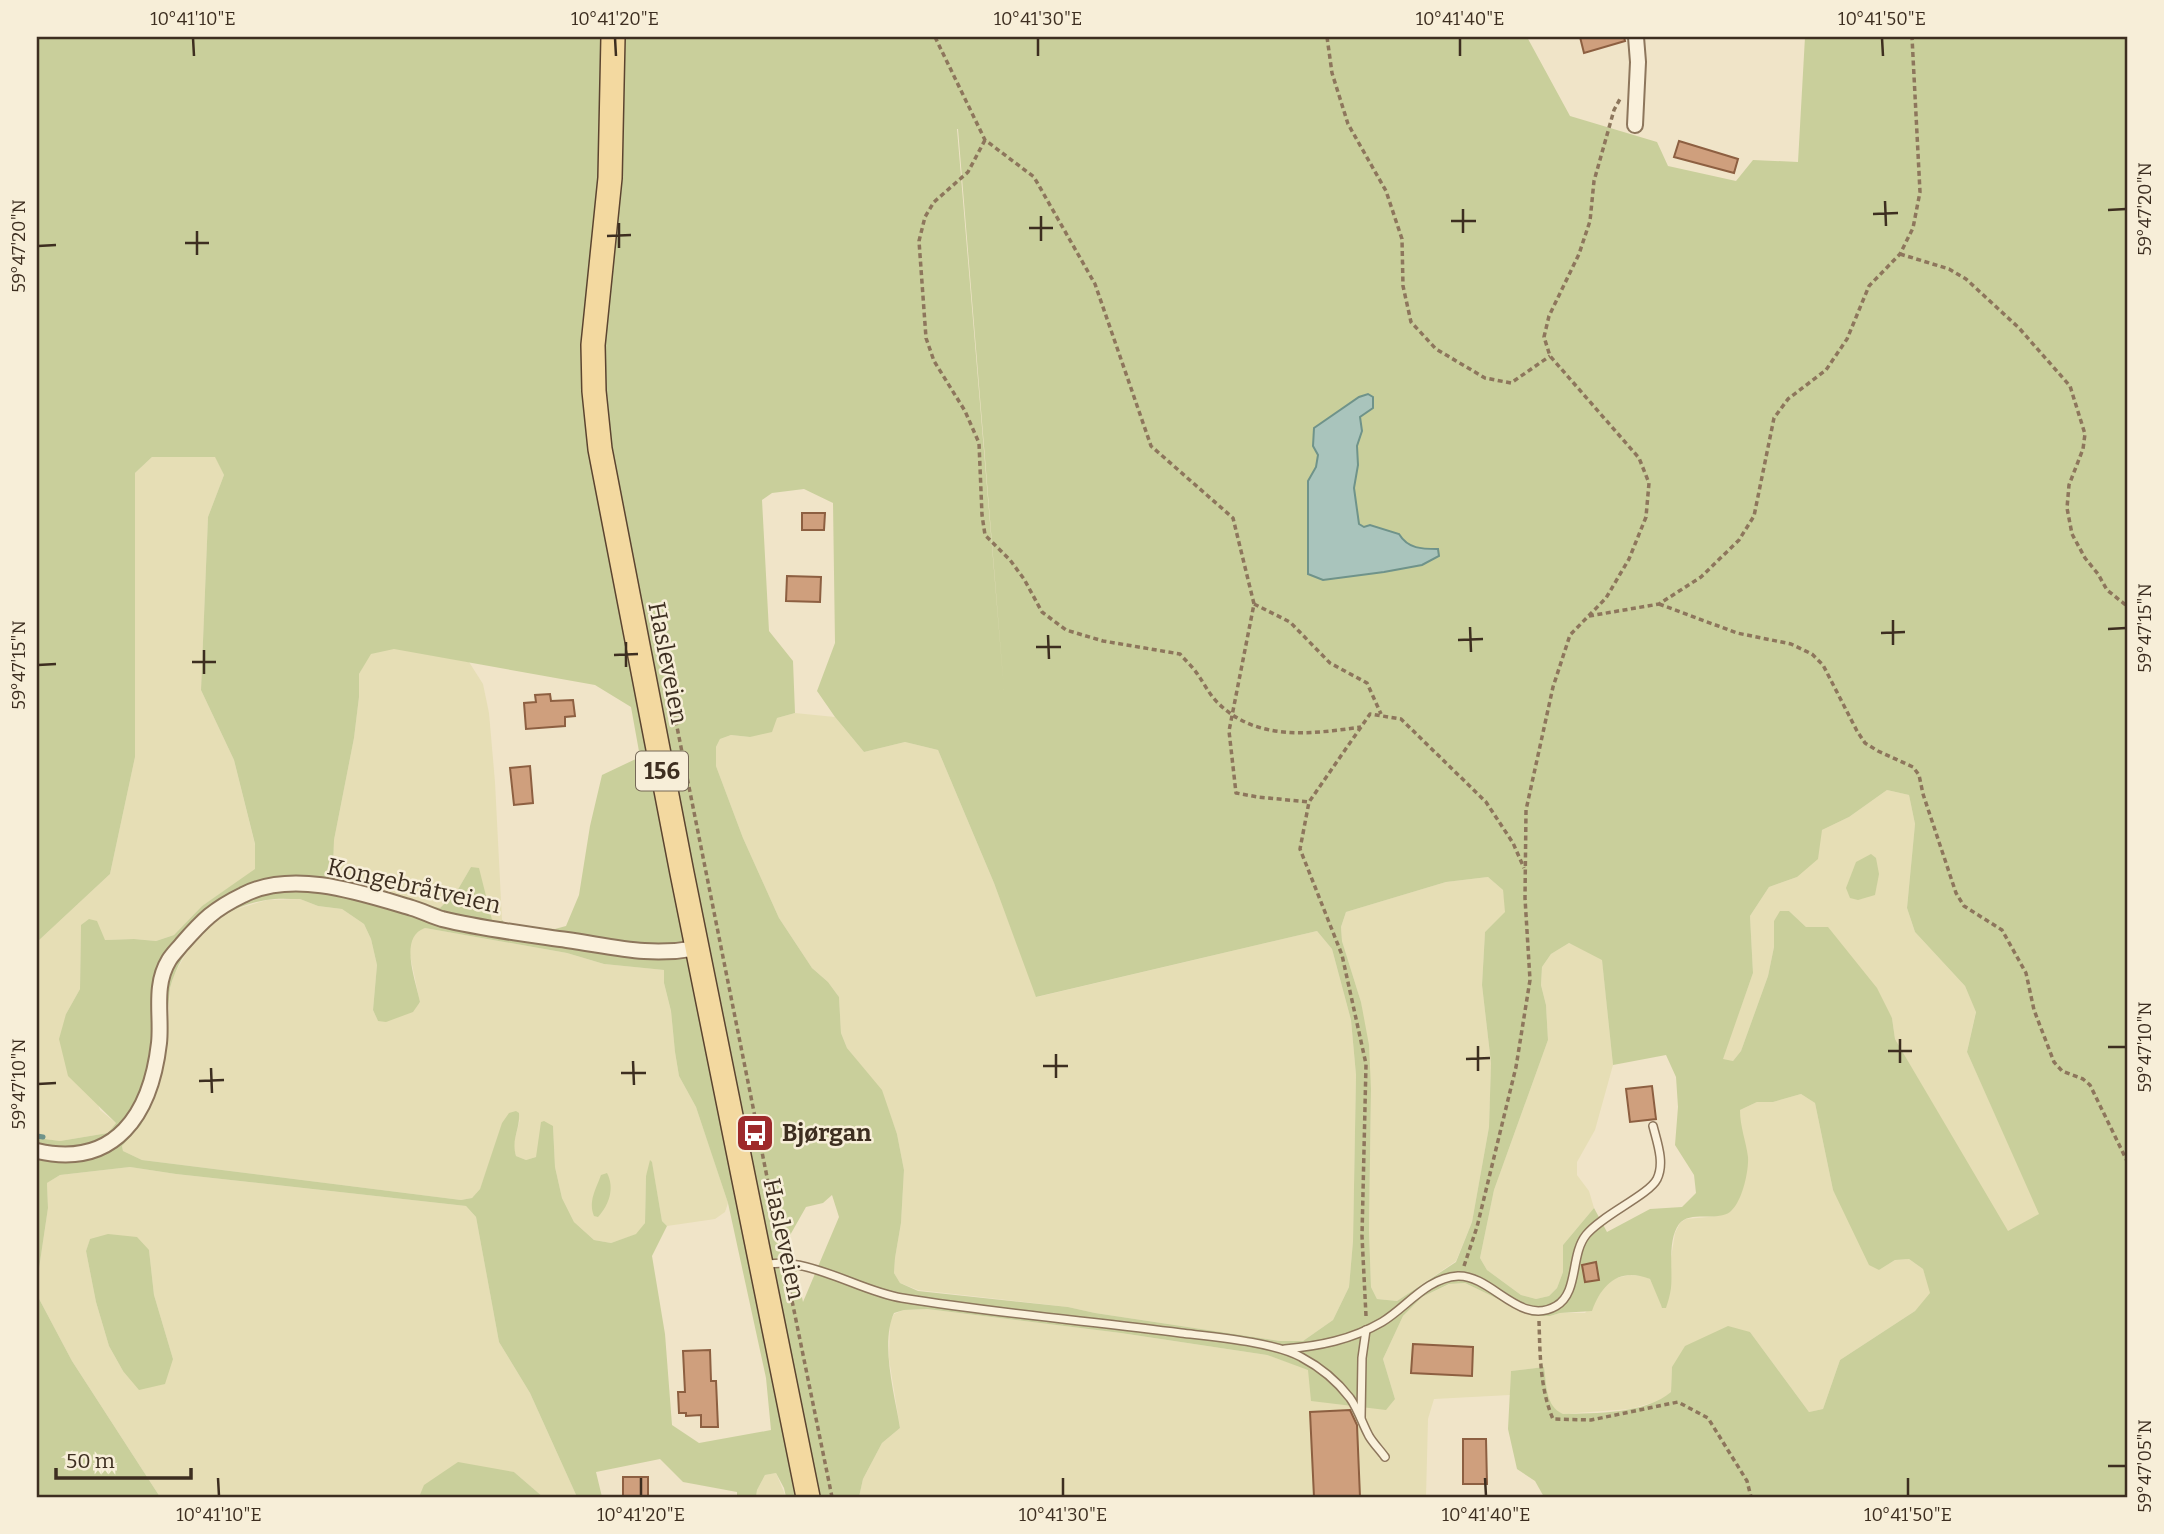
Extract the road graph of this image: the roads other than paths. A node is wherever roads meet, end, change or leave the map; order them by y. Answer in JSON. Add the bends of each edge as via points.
{"nodes":[{"id":1,"x":613,"y":37,"type":"edge"},
{"id":2,"x":1636,"y":37,"type":"edge"},
{"id":3,"x":1635,"y":125,"type":"dead end"},
{"id":4,"x":698,"y":947,"type":"junction"},
{"id":5,"x":1653,"y":1126,"type":"dead end"},
{"id":6,"x":37,"y":1152,"type":"edge"},
{"id":7,"x":773,"y":1265,"type":"junction"},
{"id":8,"x":1366,"y":1330,"type":"junction"},
{"id":9,"x":1278,"y":1349,"type":"junction"},
{"id":10,"x":1361,"y":1417,"type":"junction"},
{"id":11,"x":1385,"y":1457,"type":"dead end"},
{"id":12,"x":808,"y":1497,"type":"edge"}],
"edges":[{"from":1,"to":4,"type":"main road","name":"Hasleveien","number":"156","via":[[610,178],[593,345],[596,418]]},
{"from":2,"to":3,"type":"street"},
{"from":4,"to":6,"type":"street","name":"Kongebråtveien","via":[[641,952],[478,927],[332,886],[290,884],[254,889],[219,907],[168,961],[159,990],[154,1076],[134,1121],[117,1139],[98,1148],[76,1153]]},
{"from":4,"to":7,"type":"main road","name":"Hasleveien","number":"156"},
{"from":5,"to":8,"type":"lane","name":"Hasleveien","via":[[1660,1158],[1657,1180],[1582,1240],[1572,1280],[1556,1306],[1539,1311],[1521,1307],[1474,1279],[1443,1278]]},
{"from":7,"to":9,"type":"lane","name":"Hasleveien","via":[[808,1268],[897,1297]]},
{"from":7,"to":12,"type":"main road","name":"Hasleveien","number":"156"},
{"from":8,"to":9,"type":"lane","name":"Hasleveien","via":[[1335,1342]]},
{"from":8,"to":10,"type":"lane"},
{"from":9,"to":10,"type":"lane","name":"Hasleveien","via":[[1327,1374]]},
{"from":10,"to":11,"type":"lane","name":"Hasleveien"}]}
